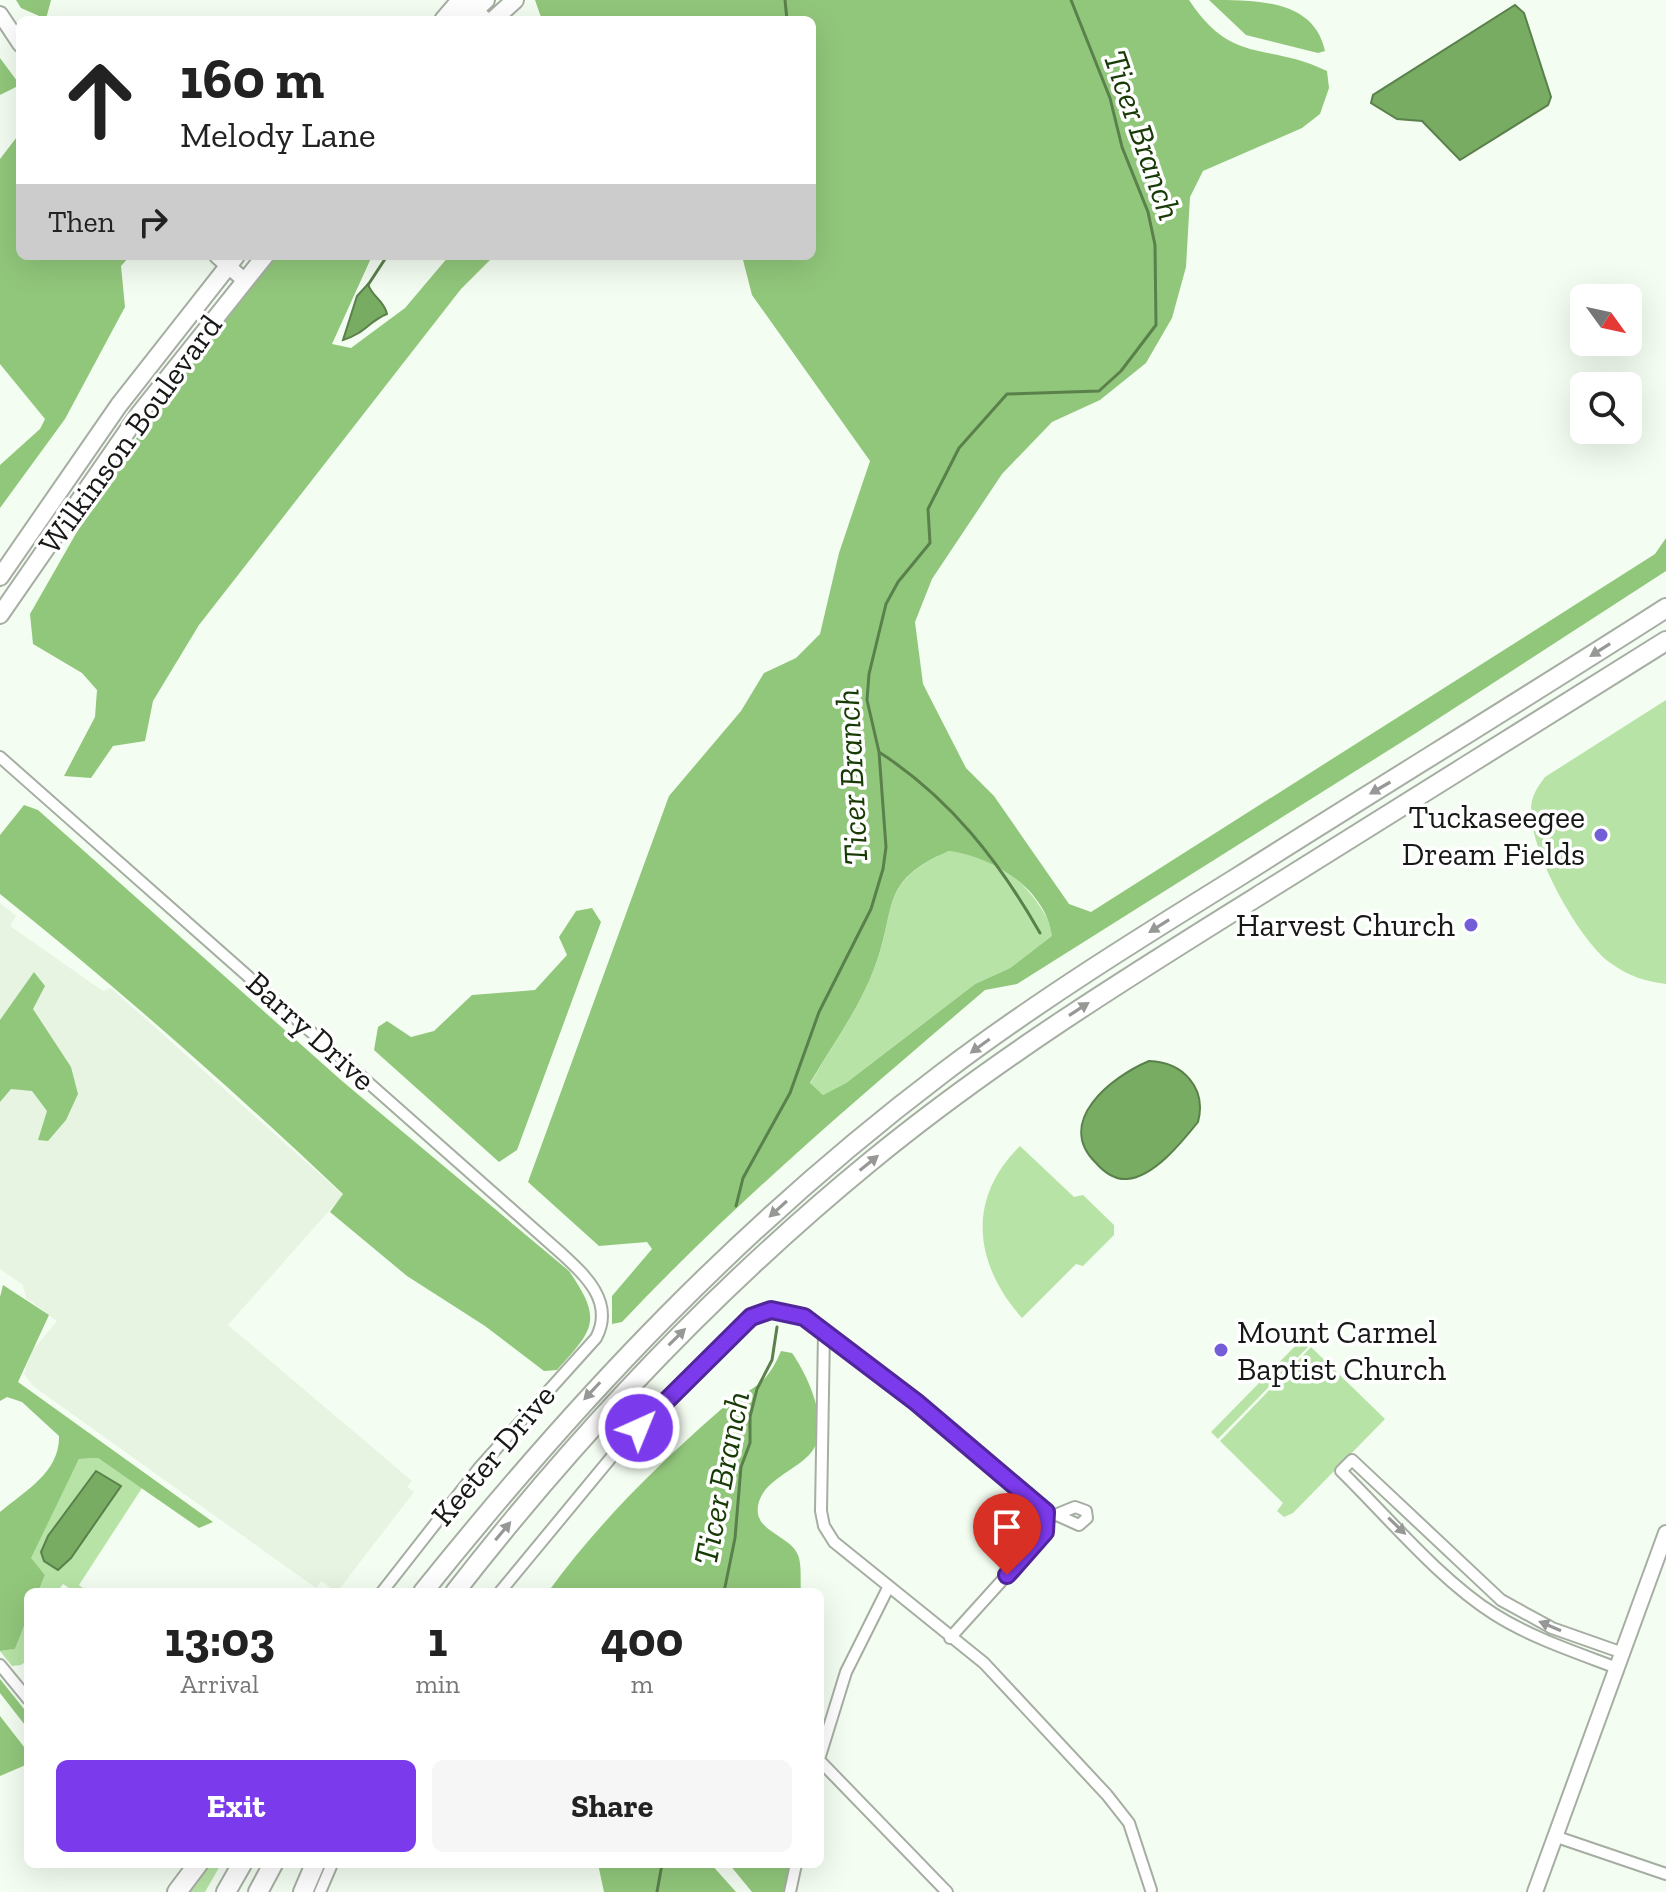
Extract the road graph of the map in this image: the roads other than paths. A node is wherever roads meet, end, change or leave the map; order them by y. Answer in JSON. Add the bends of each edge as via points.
{"nodes":[{"id":1,"x":515,"y":0,"type":"edge"},
{"id":2,"x":477,"y":12,"type":"edge"},
{"id":3,"x":0,"y":14,"type":"edge"},
{"id":4,"x":447,"y":16,"type":"edge"},
{"id":5,"x":497,"y":16,"type":"edge"},
{"id":6,"x":16,"y":38,"type":"edge"},
{"id":7,"x":227,"y":260,"type":"edge"},
{"id":8,"x":262,"y":260,"type":"edge"},
{"id":9,"x":244,"y":280,"type":"junction"},
{"id":10,"x":0,"y":577,"type":"edge"},
{"id":11,"x":1666,"y":608,"type":"edge"},
{"id":12,"x":0,"y":615,"type":"edge"},
{"id":13,"x":1666,"y":641,"type":"edge"},
{"id":14,"x":0,"y":757,"type":"edge"},
{"id":15,"x":602,"y":1318,"type":"joint"},
{"id":16,"x":824,"y":1332,"type":"junction"},
{"id":17,"x":1666,"y":1533,"type":"edge"},
{"id":18,"x":385,"y":1588,"type":"edge"},
{"id":19,"x":426,"y":1588,"type":"edge"},
{"id":20,"x":458,"y":1588,"type":"edge"},
{"id":21,"x":503,"y":1588,"type":"edge"},
{"id":22,"x":888,"y":1588,"type":"junction"},
{"id":23,"x":950,"y":1638,"type":"junction"},
{"id":24,"x":1623,"y":1653,"type":"junction"},
{"id":25,"x":0,"y":1665,"type":"edge"},
{"id":26,"x":1617,"y":1668,"type":"junction"},
{"id":27,"x":24,"y":1694,"type":"edge"},
{"id":28,"x":824,"y":1745,"type":"edge"},
{"id":29,"x":824,"y":1762,"type":"edge"},
{"id":30,"x":1557,"y":1837,"type":"junction"},
{"id":31,"x":195,"y":1868,"type":"edge"},
{"id":32,"x":240,"y":1868,"type":"edge"},
{"id":33,"x":271,"y":1868,"type":"edge"},
{"id":34,"x":313,"y":1868,"type":"edge"},
{"id":35,"x":330,"y":1868,"type":"edge"},
{"id":36,"x":795,"y":1868,"type":"edge"},
{"id":37,"x":1666,"y":1874,"type":"edge"},
{"id":38,"x":1151,"y":1890,"type":"edge"},
{"id":39,"x":177,"y":1892,"type":"edge"},
{"id":40,"x":226,"y":1892,"type":"edge"},
{"id":41,"x":258,"y":1892,"type":"edge"},
{"id":42,"x":303,"y":1892,"type":"edge"},
{"id":43,"x":320,"y":1892,"type":"edge"},
{"id":44,"x":790,"y":1892,"type":"edge"},
{"id":45,"x":947,"y":1892,"type":"edge"},
{"id":46,"x":1535,"y":1892,"type":"edge"}],
"edges":[{"from":1,"to":5,"type":"main road"},
{"from":2,"to":4,"type":"main road","via":[[460,3]]},
{"from":3,"to":6,"type":"street"},
{"from":7,"to":9,"type":"street"},
{"from":7,"to":10,"type":"main road","name":"Wilkinson Boulevard"},
{"from":8,"to":9,"type":"main road","name":"Wilkinson Boulevard"},
{"from":9,"to":12,"type":"main road","name":"Wilkinson Boulevard","via":[[139,414]]},
{"from":11,"to":19,"type":"highway","one_way":true,"via":[[1090,969],[919,1091],[807,1183],[672,1308],[527,1464]]},
{"from":20,"to":13,"type":"highway","one_way":true,"via":[[542,1484],[661,1353],[873,1159],[997,1065],[1121,981]]},
{"from":14,"to":15,"type":"street","name":"Barry Drive","via":[[561,1253],[593,1284]]},
{"from":15,"to":18,"type":"street","name":"Keeter Drive","via":[[596,1338],[479,1468]]},
{"from":16,"to":21,"type":"street","via":[[783,1310],[760,1313],[741,1325],[619,1448]]},
{"from":16,"to":22,"type":"street","via":[[822,1519],[834,1542]]},
{"from":16,"to":23,"type":"street","via":[[1053,1517],[1043,1535]]},
{"from":17,"to":24,"type":"street"},
{"from":22,"to":23,"type":"street"},
{"from":22,"to":28,"type":"street","via":[[846,1672]]},
{"from":23,"to":38,"type":"street","via":[[1004,1682],[1121,1812],[1138,1843]]},
{"from":24,"to":26,"type":"street"},
{"from":24,"to":26,"type":"street","one_way":true,"via":[[1545,1624],[1501,1600],[1352,1460],[1341,1471],[1492,1613]]},
{"from":25,"to":27,"type":"street"},
{"from":26,"to":30,"type":"street"},
{"from":29,"to":45,"type":"street"},
{"from":30,"to":37,"type":"street"},
{"from":30,"to":46,"type":"street"},
{"from":31,"to":39,"type":"highway"},
{"from":32,"to":40,"type":"highway"},
{"from":33,"to":41,"type":"highway"},
{"from":34,"to":42,"type":"highway"},
{"from":35,"to":43,"type":"street"},
{"from":36,"to":44,"type":"street"}]}
